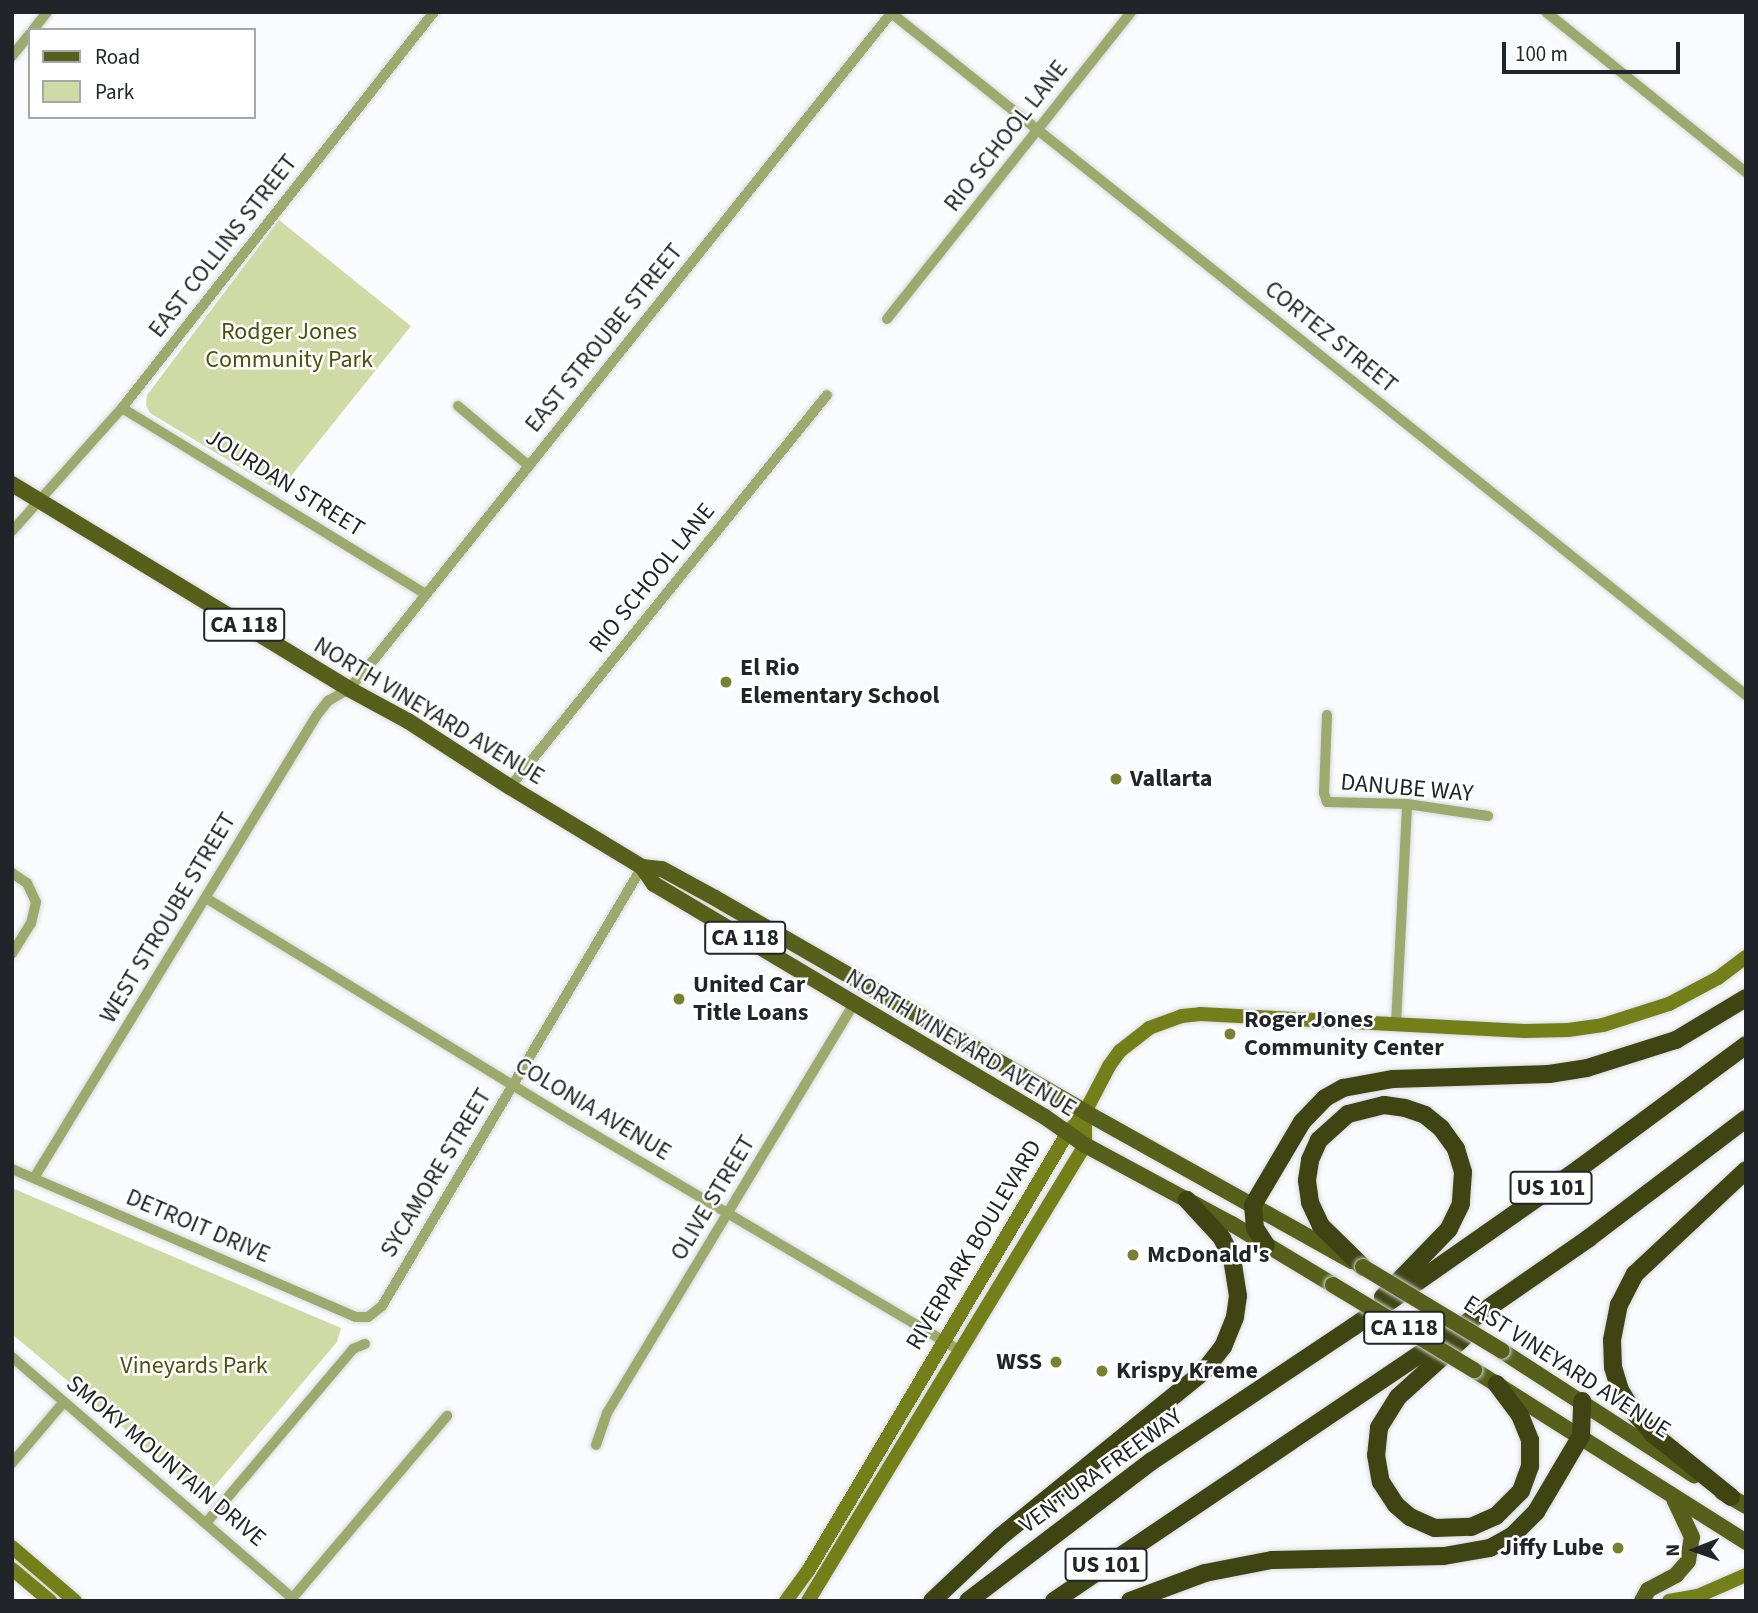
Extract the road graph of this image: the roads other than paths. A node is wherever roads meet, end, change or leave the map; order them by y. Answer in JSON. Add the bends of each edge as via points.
{"nodes":[{"id":1,"x":47,"y":12,"type":"edge"},
{"id":2,"x":434,"y":12,"type":"edge"},
{"id":3,"x":891,"y":12,"type":"edge"},
{"id":4,"x":1131,"y":12,"type":"edge"},
{"id":5,"x":1546,"y":12,"type":"edge"},
{"id":6,"x":35,"y":28,"type":"edge"},
{"id":7,"x":28,"y":36,"type":"edge"},
{"id":8,"x":12,"y":56,"type":"edge"},
{"id":9,"x":1037,"y":130,"type":"junction"},
{"id":10,"x":1746,"y":172,"type":"edge"},
{"id":11,"x":887,"y":319,"type":"dead end"},
{"id":12,"x":827,"y":395,"type":"dead end"},
{"id":13,"x":458,"y":406,"type":"dead end"},
{"id":14,"x":122,"y":408,"type":"junction"},
{"id":15,"x":528,"y":466,"type":"junction"},
{"id":16,"x":12,"y":484,"type":"edge"},
{"id":17,"x":39,"y":501,"type":"junction"},
{"id":18,"x":12,"y":531,"type":"edge"},
{"id":19,"x":425,"y":594,"type":"junction"},
{"id":20,"x":349,"y":689,"type":"junction"},
{"id":21,"x":1746,"y":695,"type":"edge"},
{"id":22,"x":1327,"y":715,"type":"dead end"},
{"id":23,"x":510,"y":788,"type":"junction"},
{"id":24,"x":1408,"y":804,"type":"junction"},
{"id":25,"x":1488,"y":816,"type":"dead end"},
{"id":26,"x":642,"y":867,"type":"junction"},
{"id":27,"x":12,"y":873,"type":"edge"},
{"id":28,"x":206,"y":898,"type":"junction"},
{"id":29,"x":12,"y":953,"type":"edge"},
{"id":30,"x":1746,"y":957,"type":"edge"},
{"id":31,"x":1746,"y":999,"type":"edge"},
{"id":32,"x":854,"y":1004,"type":"junction"},
{"id":33,"x":1396,"y":1024,"type":"junction"},
{"id":34,"x":944,"y":1030,"type":"junction"},
{"id":35,"x":1746,"y":1045,"type":"edge"},
{"id":36,"x":513,"y":1085,"type":"junction"},
{"id":37,"x":1085,"y":1112,"type":"junction"},
{"id":38,"x":1746,"y":1119,"type":"edge"},
{"id":39,"x":1067,"y":1134,"type":"junction"},
{"id":40,"x":1085,"y":1145,"type":"junction"},
{"id":41,"x":12,"y":1169,"type":"edge"},
{"id":42,"x":1746,"y":1170,"type":"edge"},
{"id":43,"x":34,"y":1178,"type":"junction"},
{"id":44,"x":1187,"y":1200,"type":"junction"},
{"id":45,"x":1253,"y":1205,"type":"junction"},
{"id":46,"x":728,"y":1214,"type":"junction"},
{"id":47,"x":1266,"y":1245,"type":"junction"},
{"id":48,"x":1363,"y":1267,"type":"junction"},
{"id":49,"x":1478,"y":1315,"type":"junction"},
{"id":50,"x":368,"y":1317,"type":"joint"},
{"id":51,"x":1366,"y":1318,"type":"junction"},
{"id":52,"x":942,"y":1342,"type":"junction"},
{"id":53,"x":365,"y":1344,"type":"dead end"},
{"id":54,"x":961,"y":1351,"type":"junction"},
{"id":55,"x":12,"y":1357,"type":"edge"},
{"id":56,"x":1497,"y":1384,"type":"junction"},
{"id":57,"x":1581,"y":1401,"type":"junction"},
{"id":58,"x":64,"y":1402,"type":"junction"},
{"id":59,"x":447,"y":1416,"type":"dead end"},
{"id":60,"x":1581,"y":1436,"type":"junction"},
{"id":61,"x":596,"y":1445,"type":"dead end"},
{"id":62,"x":12,"y":1464,"type":"edge"},
{"id":63,"x":1673,"y":1497,"type":"junction"},
{"id":64,"x":1739,"y":1502,"type":"edge"},
{"id":65,"x":206,"y":1523,"type":"junction"},
{"id":66,"x":1746,"y":1542,"type":"edge"},
{"id":67,"x":12,"y":1547,"type":"edge"},
{"id":68,"x":12,"y":1569,"type":"edge"},
{"id":69,"x":1746,"y":1576,"type":"edge"},
{"id":70,"x":291,"y":1600,"type":"edge"},
{"id":71,"x":50,"y":1601,"type":"edge"},
{"id":72,"x":75,"y":1601,"type":"edge"},
{"id":73,"x":786,"y":1601,"type":"edge"},
{"id":74,"x":808,"y":1601,"type":"edge"},
{"id":75,"x":932,"y":1601,"type":"edge"},
{"id":76,"x":968,"y":1601,"type":"edge"},
{"id":77,"x":1054,"y":1601,"type":"edge"},
{"id":78,"x":1130,"y":1601,"type":"edge"},
{"id":79,"x":1642,"y":1601,"type":"edge"},
{"id":80,"x":1669,"y":1601,"type":"edge"}],
"edges":[{"from":1,"to":6,"type":"street"},
{"from":2,"to":14,"type":"street","name":"EAST COLLINS STREET"},
{"from":3,"to":9,"type":"street","name":"CORTEZ STREET"},
{"from":3,"to":15,"type":"street","name":"EAST STROUBE STREET"},
{"from":4,"to":9,"type":"street","name":"RIO SCHOOL LANE"},
{"from":5,"to":10,"type":"street"},
{"from":7,"to":8,"type":"street"},
{"from":9,"to":11,"type":"street","name":"RIO SCHOOL LANE"},
{"from":9,"to":21,"type":"street","name":"CORTEZ STREET"},
{"from":12,"to":23,"type":"street","name":"RIO SCHOOL LANE"},
{"from":13,"to":15,"type":"street"},
{"from":14,"to":17,"type":"street","name":"EAST COLLINS STREET"},
{"from":14,"to":19,"type":"street","name":"JOURDAN STREET"},
{"from":15,"to":19,"type":"street","name":"EAST STROUBE STREET"},
{"from":16,"to":17,"type":"main road","name":"NORTH VINEYARD AVENUE","number":"CA 118"},
{"from":17,"to":18,"type":"street","name":"EAST COLLINS STREET"},
{"from":17,"to":20,"type":"main road","name":"NORTH VINEYARD AVENUE","number":"CA 118"},
{"from":19,"to":20,"type":"street","name":"EAST STROUBE STREET"},
{"from":20,"to":23,"type":"main road","name":"NORTH VINEYARD AVENUE","number":"CA 118","via":[[408,721]]},
{"from":20,"to":28,"type":"street","name":"WEST STROUBE STREET","via":[[328,701],[306,731]]},
{"from":22,"to":24,"type":"street","name":"DANUBE WAY","via":[[1326,801]]},
{"from":23,"to":26,"type":"main road","name":"NORTH VINEYARD AVENUE","number":"CA 118"},
{"from":24,"to":25,"type":"street","name":"DANUBE WAY"},
{"from":24,"to":33,"type":"street"},
{"from":26,"to":32,"type":"main road","name":"NORTH VINEYARD AVENUE","number":"CA 118","via":[[654,884]]},
{"from":26,"to":34,"type":"main road","name":"NORTH VINEYARD AVENUE","number":"CA 118","via":[[662,869],[694,886]]},
{"from":26,"to":36,"type":"street","name":"SYCAMORE STREET"},
{"from":27,"to":29,"type":"street","via":[[33,892],[35,908]]},
{"from":28,"to":36,"type":"street","name":"COLONIA AVENUE"},
{"from":28,"to":43,"type":"street","name":"WEST STROUBE STREET"},
{"from":30,"to":33,"type":"street","via":[[1669,1004],[1603,1025],[1546,1031]]},
{"from":31,"to":45,"type":"highway","via":[[1676,1040],[1587,1068],[1549,1074],[1393,1079],[1343,1088],[1325,1098],[1301,1122]]},
{"from":32,"to":34,"type":"main road","via":[[863,1001],[913,1026]]},
{"from":32,"to":39,"type":"main road","name":"NORTH VINEYARD AVENUE","number":"CA 118"},
{"from":32,"to":46,"type":"street","name":"OLIVE STREET"},
{"from":33,"to":37,"type":"street","via":[[1200,1014],[1165,1021],[1120,1051]]},
{"from":34,"to":37,"type":"main road","name":"NORTH VINEYARD AVENUE","number":"CA 118"},
{"from":35,"to":51,"type":"highway","name":"VENTURA FREEWAY","number":"US 101"},
{"from":36,"to":46,"type":"street","name":"COLONIA AVENUE"},
{"from":36,"to":50,"type":"street","name":"SYCAMORE STREET","via":[[382,1306]]},
{"from":37,"to":39,"type":"street","name":"RIVERPARK BOULEVARD"},
{"from":37,"to":40,"type":"street"},
{"from":37,"to":45,"type":"main road","name":"NORTH VINEYARD AVENUE","number":"CA 118"},
{"from":38,"to":49,"type":"highway","number":"US 101"},
{"from":39,"to":40,"type":"main road","name":"NORTH VINEYARD AVENUE","number":"CA 118"},
{"from":39,"to":52,"type":"street","name":"RIVERPARK BOULEVARD"},
{"from":40,"to":44,"type":"main road","name":"NORTH VINEYARD AVENUE","number":"CA 118"},
{"from":40,"to":54,"type":"street","name":"RIVERPARK BOULEVARD"},
{"from":41,"to":43,"type":"street","name":"DETROIT DRIVE"},
{"from":42,"to":64,"type":"highway","via":[[1635,1274],[1619,1305],[1612,1340],[1613,1367],[1633,1412],[1653,1434]]},
{"from":43,"to":50,"type":"street","name":"DETROIT DRIVE","via":[[355,1317]]},
{"from":44,"to":47,"type":"main road","name":"NORTH VINEYARD AVENUE","number":"CA 118"},
{"from":44,"to":75,"type":"highway","via":[[1222,1238],[1236,1277],[1235,1317],[1223,1347],[1203,1371],[1000,1536]]},
{"from":45,"to":47,"type":"highway","via":[[1255,1228]]},
{"from":45,"to":48,"type":"main road","name":"EAST VINEYARD AVENUE","number":"CA 118"},
{"from":46,"to":52,"type":"street","name":"COLONIA AVENUE"},
{"from":46,"to":61,"type":"street","name":"OLIVE STREET","via":[[607,1413]]},
{"from":47,"to":56,"type":"main road","name":"EAST VINEYARD AVENUE","number":"CA 118","bridge":true},
{"from":48,"to":51,"type":"highway","via":[[1321,1226],[1310,1202],[1310,1160],[1319,1140],[1348,1114],[1384,1105],[1405,1108],[1425,1115],[1456,1149],[1464,1172],[1461,1204],[1449,1229],[1403,1273]]},
{"from":48,"to":57,"type":"main road","name":"EAST VINEYARD AVENUE","number":"CA 118","bridge":true},
{"from":49,"to":56,"type":"highway","via":[[1463,1338],[1392,1404],[1379,1428],[1378,1473],[1390,1498],[1410,1517],[1444,1529],[1471,1527],[1496,1516],[1521,1491],[1530,1466],[1530,1440],[1521,1415]]},
{"from":49,"to":77,"type":"highway","number":"US 101"},
{"from":51,"to":76,"type":"highway","name":"VENTURA FREEWAY","number":"US 101","via":[[1152,1461]]},
{"from":52,"to":54,"type":"street","name":"COLONIA AVENUE"},
{"from":52,"to":73,"type":"street","name":"RIVERPARK BOULEVARD"},
{"from":53,"to":65,"type":"street","via":[[353,1349]]},
{"from":54,"to":74,"type":"street","name":"RIVERPARK BOULEVARD"},
{"from":55,"to":58,"type":"street","name":"SMOKY MOUNTAIN DRIVE"},
{"from":56,"to":60,"type":"main road","name":"EAST VINEYARD AVENUE"},
{"from":57,"to":60,"type":"highway"},
{"from":57,"to":64,"type":"main road","name":"EAST VINEYARD AVENUE"},
{"from":58,"to":62,"type":"street"},
{"from":58,"to":65,"type":"street","name":"SMOKY MOUNTAIN DRIVE"},
{"from":59,"to":70,"type":"street"},
{"from":60,"to":63,"type":"main road","name":"EAST VINEYARD AVENUE"},
{"from":60,"to":78,"type":"highway","via":[[1536,1511],[1513,1535],[1490,1548],[1444,1556],[1272,1560],[1205,1573]]},
{"from":63,"to":66,"type":"main road","name":"EAST VINEYARD AVENUE"},
{"from":63,"to":79,"type":"main road","via":[[1692,1537],[1688,1561],[1676,1576],[1648,1590]]},
{"from":65,"to":70,"type":"street","name":"SMOKY MOUNTAIN DRIVE"},
{"from":67,"to":72,"type":"street"},
{"from":68,"to":71,"type":"street"},
{"from":69,"to":80,"type":"street","via":[[1698,1596]]}]}
